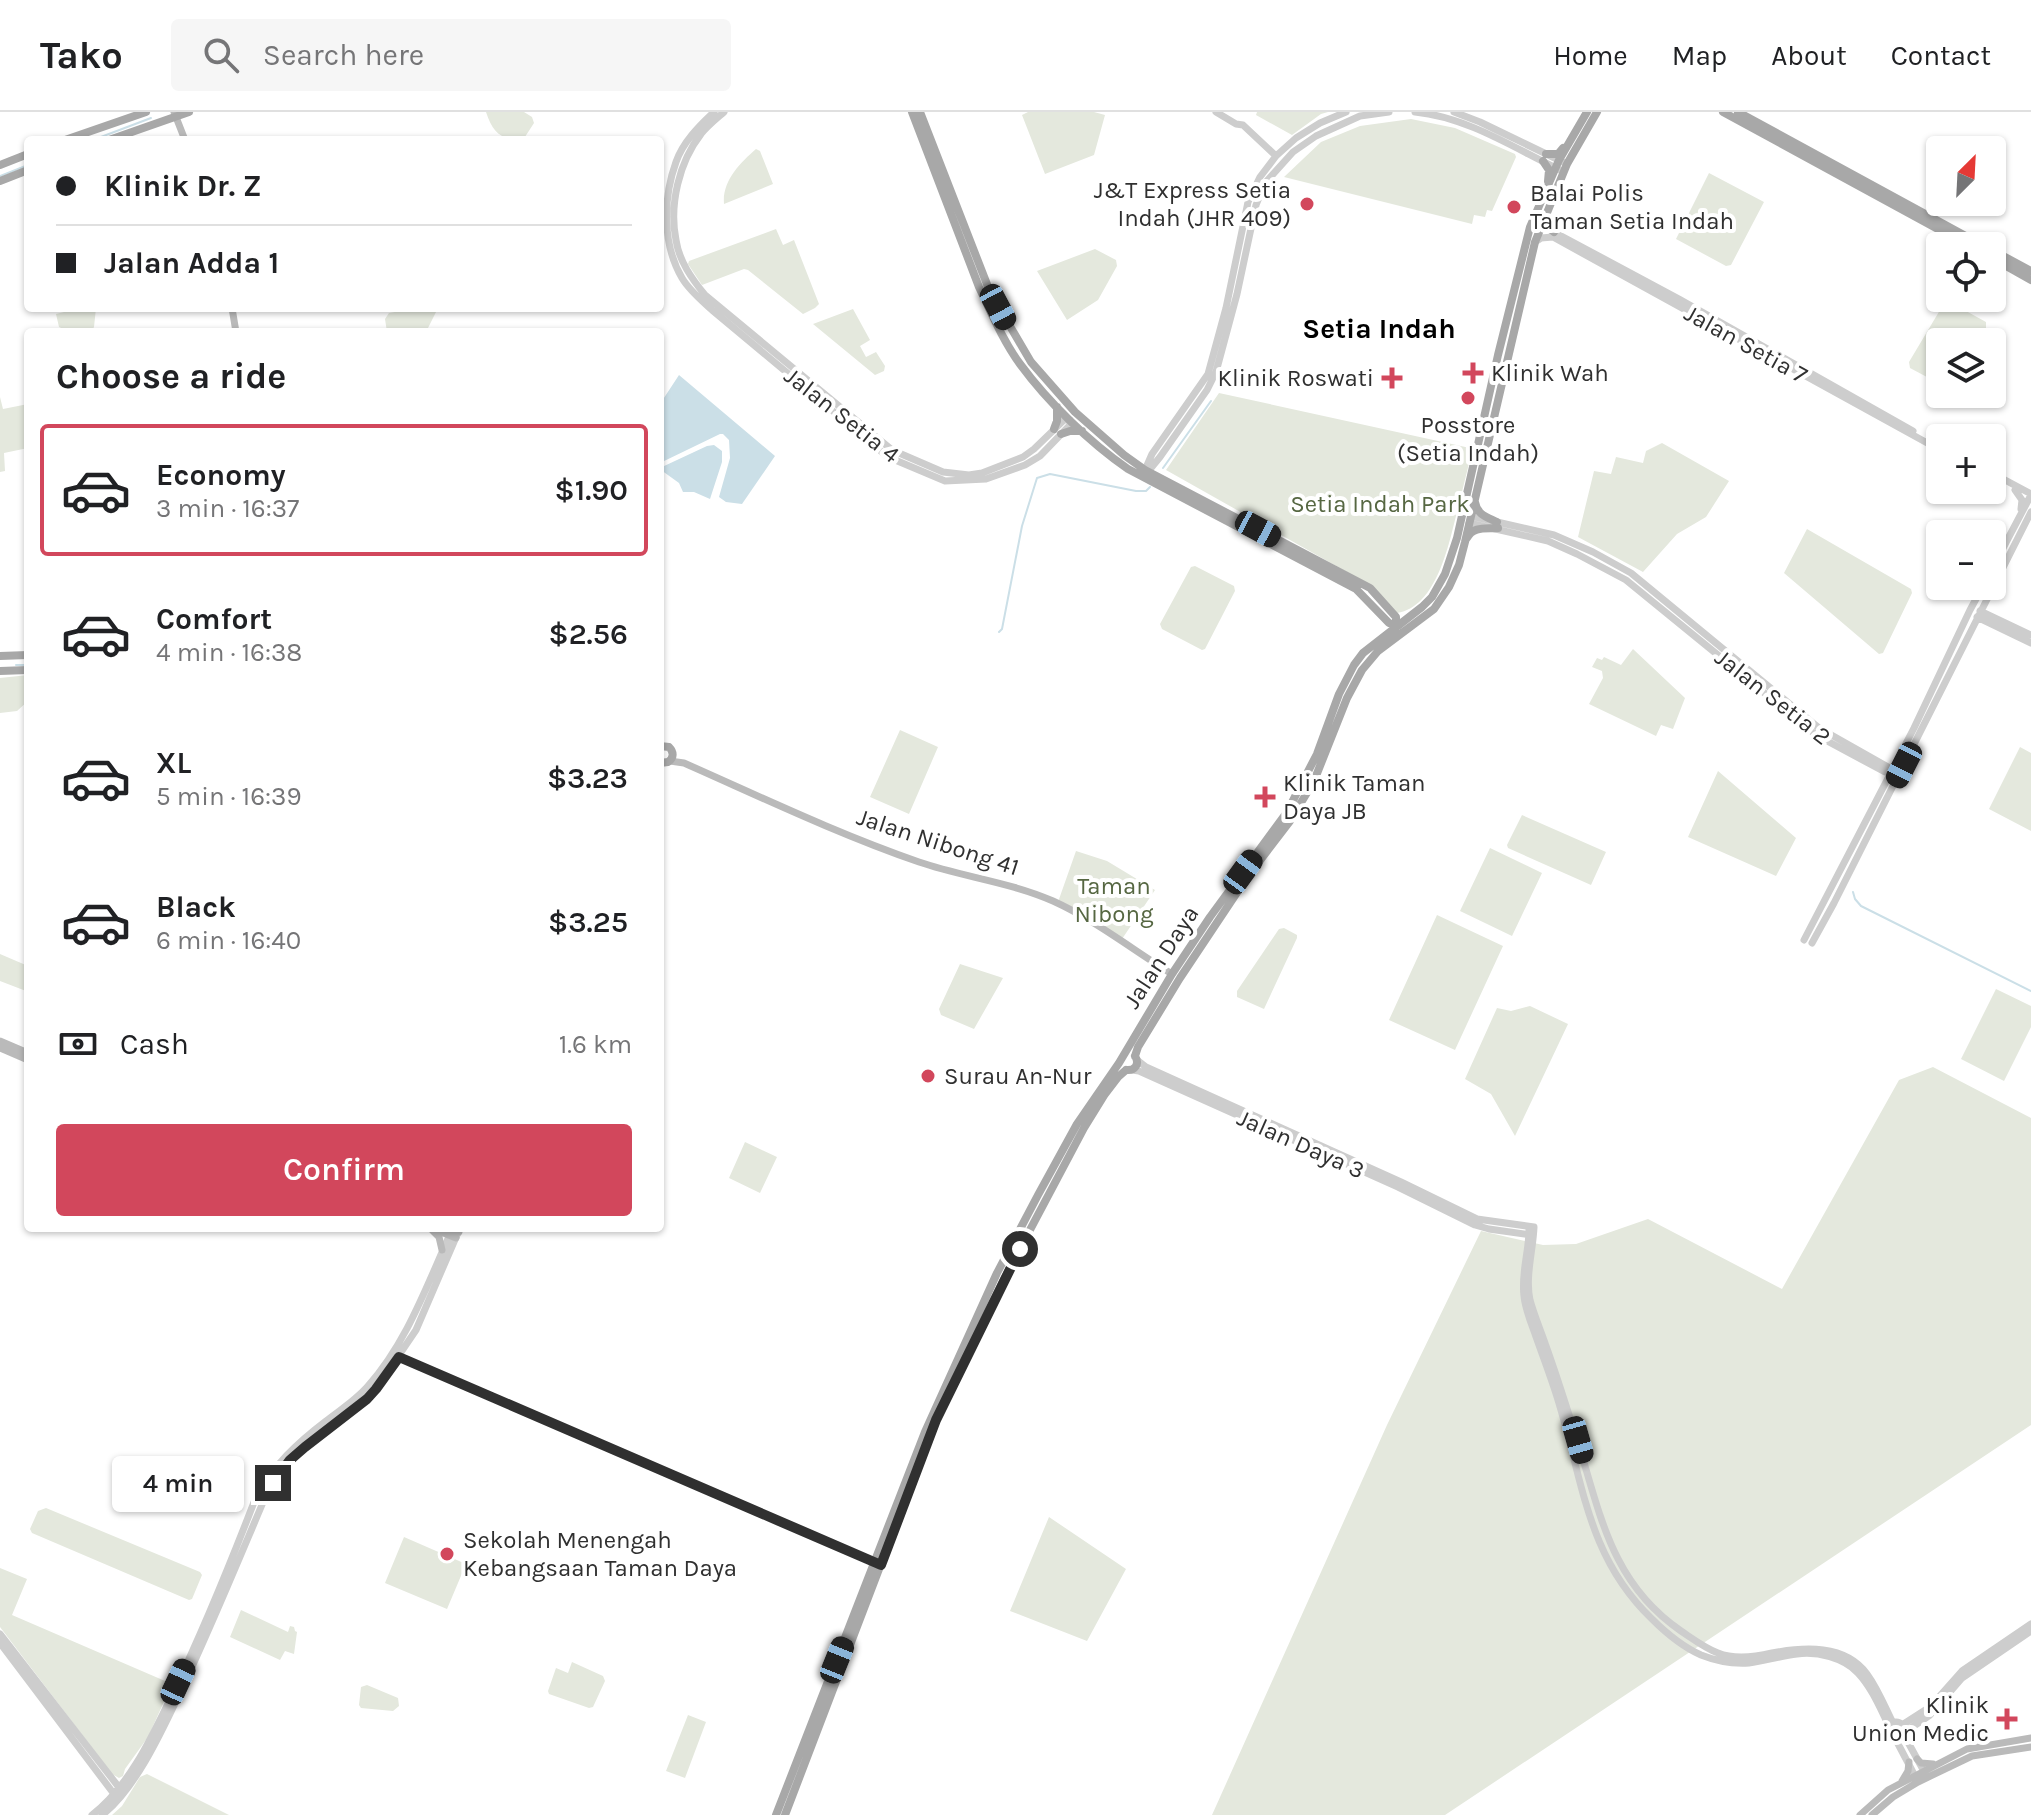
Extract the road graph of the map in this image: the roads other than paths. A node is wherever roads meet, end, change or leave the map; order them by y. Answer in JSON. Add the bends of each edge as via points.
{"nodes":[{"id":1,"x":146,"y":112,"type":"edge"},
{"id":2,"x":189,"y":112,"type":"edge"},
{"id":3,"x":714,"y":112,"type":"edge"},
{"id":4,"x":724,"y":112,"type":"edge"},
{"id":5,"x":912,"y":112,"type":"edge"},
{"id":6,"x":920,"y":112,"type":"edge"},
{"id":7,"x":1216,"y":112,"type":"edge"},
{"id":8,"x":1346,"y":112,"type":"edge"},
{"id":9,"x":1389,"y":112,"type":"edge"},
{"id":10,"x":1415,"y":112,"type":"edge"},
{"id":11,"x":1454,"y":112,"type":"edge"},
{"id":12,"x":1587,"y":112,"type":"edge"},
{"id":13,"x":1597,"y":112,"type":"edge"},
{"id":14,"x":1723,"y":112,"type":"edge"},
{"id":15,"x":1738,"y":112,"type":"edge"},
{"id":16,"x":175,"y":114,"type":"edge"},
{"id":17,"x":77,"y":136,"type":"edge"},
{"id":18,"x":119,"y":136,"type":"edge"},
{"id":19,"x":183,"y":136,"type":"edge"},
{"id":20,"x":1570,"y":142,"type":"junction"},
{"id":21,"x":1290,"y":149,"type":"junction"},
{"id":22,"x":1267,"y":150,"type":"junction"},
{"id":23,"x":24,"y":156,"type":"edge"},
{"id":24,"x":1545,"y":158,"type":"junction"},
{"id":25,"x":1275,"y":159,"type":"junction"},
{"id":26,"x":0,"y":165,"type":"edge"},
{"id":27,"x":1562,"y":166,"type":"junction"},
{"id":28,"x":24,"y":172,"type":"edge"},
{"id":29,"x":1267,"y":174,"type":"junction"},
{"id":30,"x":0,"y":181,"type":"edge"},
{"id":31,"x":1548,"y":186,"type":"junction"},
{"id":32,"x":1546,"y":212,"type":"junction"},
{"id":33,"x":1541,"y":225,"type":"junction"},
{"id":34,"x":1943,"y":232,"type":"edge"},
{"id":35,"x":1958,"y":232,"type":"edge"},
{"id":36,"x":1554,"y":235,"type":"junction"},
{"id":37,"x":1530,"y":242,"type":"junction"},
{"id":38,"x":2006,"y":258,"type":"edge"},
{"id":39,"x":2006,"y":266,"type":"edge"},
{"id":40,"x":2031,"y":271,"type":"edge"},
{"id":41,"x":1233,"y":279,"type":"junction"},
{"id":42,"x":2031,"y":280,"type":"edge"},
{"id":43,"x":1237,"y":294,"type":"junction"},
{"id":44,"x":1226,"y":308,"type":"junction"},
{"id":45,"x":992,"y":313,"type":"junction"},
{"id":46,"x":1006,"y":322,"type":"junction"},
{"id":47,"x":1007,"y":342,"type":"junction"},
{"id":48,"x":1509,"y":346,"type":"junction"},
{"id":49,"x":1498,"y":355,"type":"junction"},
{"id":50,"x":1506,"y":364,"type":"junction"},
{"id":51,"x":1048,"y":381,"type":"junction"},
{"id":52,"x":1057,"y":407,"type":"junction"},
{"id":53,"x":1070,"y":420,"type":"junction"},
{"id":54,"x":1082,"y":431,"type":"junction"},
{"id":55,"x":1058,"y":432,"type":"junction"},
{"id":56,"x":1105,"y":438,"type":"junction"},
{"id":57,"x":1926,"y":440,"type":"edge"},
{"id":58,"x":1156,"y":456,"type":"junction"},
{"id":59,"x":1128,"y":458,"type":"junction"},
{"id":60,"x":1114,"y":459,"type":"junction"},
{"id":61,"x":1145,"y":470,"type":"junction"},
{"id":62,"x":1170,"y":482,"type":"junction"},
{"id":63,"x":2006,"y":483,"type":"edge"},
{"id":64,"x":2031,"y":486,"type":"edge"},
{"id":65,"x":2016,"y":488,"type":"junction"},
{"id":66,"x":1476,"y":494,"type":"junction"},
{"id":67,"x":1179,"y":495,"type":"junction"},
{"id":68,"x":2031,"y":496,"type":"edge"},
{"id":69,"x":1465,"y":501,"type":"junction"},
{"id":70,"x":2031,"y":511,"type":"edge"},
{"id":71,"x":2019,"y":517,"type":"junction"},
{"id":72,"x":1469,"y":519,"type":"junction"},
{"id":73,"x":1498,"y":525,"type":"junction"},
{"id":74,"x":1560,"y":538,"type":"junction"},
{"id":75,"x":1461,"y":540,"type":"junction"},
{"id":76,"x":2006,"y":542,"type":"edge"},
{"id":77,"x":1574,"y":551,"type":"junction"},
{"id":78,"x":1593,"y":552,"type":"junction"},
{"id":79,"x":2006,"y":560,"type":"edge"},
{"id":80,"x":1977,"y":600,"type":"edge"},
{"id":81,"x":1978,"y":600,"type":"edge"},
{"id":82,"x":1985,"y":600,"type":"edge"},
{"id":83,"x":1988,"y":600,"type":"edge"},
{"id":84,"x":1387,"y":614,"type":"junction"},
{"id":85,"x":1977,"y":614,"type":"junction"},
{"id":86,"x":1418,"y":616,"type":"junction"},
{"id":87,"x":1997,"y":623,"type":"junction"},
{"id":88,"x":1396,"y":626,"type":"junction"},
{"id":89,"x":1968,"y":635,"type":"junction"},
{"id":90,"x":2031,"y":635,"type":"edge"},
{"id":91,"x":1381,"y":639,"type":"junction"},
{"id":92,"x":1956,"y":642,"type":"junction"},
{"id":93,"x":2031,"y":643,"type":"edge"},
{"id":94,"x":1378,"y":651,"type":"junction"},
{"id":95,"x":24,"y":655,"type":"edge"},
{"id":96,"x":0,"y":656,"type":"edge"},
{"id":97,"x":24,"y":670,"type":"edge"},
{"id":98,"x":0,"y":671,"type":"edge"},
{"id":99,"x":1918,"y":737,"type":"junction"},
{"id":100,"x":1905,"y":745,"type":"junction"},
{"id":101,"x":664,"y":746,"type":"edge"},
{"id":102,"x":1850,"y":750,"type":"junction"},
{"id":103,"x":665,"y":761,"type":"edge"},
{"id":104,"x":1892,"y":772,"type":"junction"},
{"id":105,"x":1872,"y":819,"type":"junction"},
{"id":106,"x":1809,"y":939,"type":"dead end"},
{"id":107,"x":1172,"y":974,"type":"junction"},
{"id":108,"x":0,"y":1041,"type":"edge"},
{"id":109,"x":0,"y":1048,"type":"edge"},
{"id":110,"x":24,"y":1051,"type":"edge"},
{"id":111,"x":24,"y":1058,"type":"edge"},
{"id":112,"x":1121,"y":1058,"type":"junction"},
{"id":113,"x":1136,"y":1058,"type":"junction"},
{"id":114,"x":1129,"y":1070,"type":"junction"},
{"id":115,"x":1470,"y":1219,"type":"junction"},
{"id":116,"x":1531,"y":1231,"type":"junction"},
{"id":117,"x":435,"y":1232,"type":"edge"},
{"id":118,"x":453,"y":1232,"type":"edge"},
{"id":119,"x":454,"y":1232,"type":"edge"},
{"id":120,"x":1507,"y":1232,"type":"junction"},
{"id":121,"x":442,"y":1250,"type":"junction"},
{"id":122,"x":1526,"y":1252,"type":"junction"},
{"id":123,"x":396,"y":1355,"type":"junction"},
{"id":124,"x":877,"y":1564,"type":"junction"},
{"id":125,"x":2031,"y":1624,"type":"edge"},
{"id":126,"x":2031,"y":1631,"type":"edge"},
{"id":127,"x":0,"y":1634,"type":"edge"},
{"id":128,"x":0,"y":1643,"type":"edge"},
{"id":129,"x":1940,"y":1699,"type":"junction"},
{"id":130,"x":1891,"y":1724,"type":"junction"},
{"id":131,"x":1902,"y":1733,"type":"junction"},
{"id":132,"x":2031,"y":1738,"type":"edge"},
{"id":133,"x":2031,"y":1747,"type":"edge"},
{"id":134,"x":1913,"y":1760,"type":"junction"},
{"id":135,"x":1939,"y":1762,"type":"junction"},
{"id":136,"x":1925,"y":1774,"type":"junction"},
{"id":137,"x":1917,"y":1779,"type":"junction"},
{"id":138,"x":1901,"y":1783,"type":"junction"},
{"id":139,"x":119,"y":1794,"type":"junction"},
{"id":140,"x":92,"y":1815,"type":"edge"},
{"id":141,"x":102,"y":1815,"type":"edge"},
{"id":142,"x":776,"y":1815,"type":"edge"},
{"id":143,"x":785,"y":1815,"type":"edge"},
{"id":144,"x":1860,"y":1815,"type":"edge"},
{"id":145,"x":1872,"y":1815,"type":"edge"}],
"edges":[{"from":1,"to":17,"type":"main road"},
{"from":2,"to":16,"type":"main road"},
{"from":3,"to":55,"type":"street","name":"Jalan Setia 4","via":[[676,161],[667,204],[675,262],[698,297],[888,457],[945,481],[986,479],[1035,460]]},
{"from":4,"to":55,"type":"street","name":"Jalan Setia 4","via":[[690,151],[674,204],[676,241],[689,274],[705,295],[892,450],[943,472],[969,475],[994,469],[1023,457]]},
{"from":5,"to":45,"type":"main road"},
{"from":6,"to":46,"type":"main road"},
{"from":7,"to":22,"type":"street","via":[[1243,125]]},
{"from":8,"to":21,"type":"street","via":[[1320,123]]},
{"from":9,"to":21,"type":"street","via":[[1360,116]]},
{"from":10,"to":24,"type":"street","via":[[1461,122]]},
{"from":11,"to":24,"type":"street"},
{"from":12,"to":20,"type":"main road","name":"Jalan Daya"},
{"from":13,"to":27,"type":"main road","name":"Jalan Daya"},
{"from":14,"to":34,"type":"main road"},
{"from":15,"to":35,"type":"main road"},
{"from":16,"to":18,"type":"main road"},
{"from":16,"to":19,"type":"main road"},
{"from":20,"to":24,"type":"main road"},
{"from":20,"to":27,"type":"main road","name":"Jalan Daya"},
{"from":21,"to":22,"type":"street"},
{"from":21,"to":25,"type":"street"},
{"from":21,"to":29,"type":"street"},
{"from":22,"to":25,"type":"street"},
{"from":22,"to":29,"type":"street"},
{"from":23,"to":26,"type":"main road"},
{"from":24,"to":27,"type":"street"},
{"from":24,"to":31,"type":"main road"},
{"from":25,"to":29,"type":"street"},
{"from":27,"to":31,"type":"main road","name":"Jalan Daya"},
{"from":27,"to":32,"type":"main road","name":"Jalan Daya"},
{"from":28,"to":30,"type":"main road"},
{"from":29,"to":41,"type":"street","via":[[1248,202]]},
{"from":29,"to":43,"type":"street"},
{"from":31,"to":37,"type":"main road","name":"Jalan Daya","via":[[1530,227]]},
{"from":32,"to":33,"type":"main road","name":"Jalan Daya"},
{"from":32,"to":36,"type":"main road","via":[[1545,224]]},
{"from":33,"to":36,"type":"street","name":"Jalan Setia 7"},
{"from":33,"to":37,"type":"main road"},
{"from":36,"to":37,"type":"street"},
{"from":36,"to":57,"type":"street","name":"Jalan Setia 7","via":[[1679,299]]},
{"from":37,"to":48,"type":"main road","name":"Jalan Daya"},
{"from":37,"to":49,"type":"main road","name":"Jalan Daya"},
{"from":38,"to":40,"type":"main road"},
{"from":39,"to":42,"type":"main road"},
{"from":41,"to":43,"type":"street"},
{"from":41,"to":44,"type":"street"},
{"from":43,"to":44,"type":"street"},
{"from":43,"to":58,"type":"street","via":[[1215,376]]},
{"from":44,"to":58,"type":"street","via":[[1208,374]]},
{"from":45,"to":46,"type":"main road"},
{"from":45,"to":47,"type":"main road"},
{"from":46,"to":47,"type":"main road"},
{"from":46,"to":51,"type":"main road"},
{"from":47,"to":52,"type":"main road"},
{"from":48,"to":49,"type":"main road"},
{"from":48,"to":50,"type":"main road","name":"Jalan Daya"},
{"from":49,"to":50,"type":"main road"},
{"from":49,"to":69,"type":"main road","name":"Jalan Daya"},
{"from":50,"to":66,"type":"main road","name":"Jalan Daya"},
{"from":51,"to":53,"type":"main road"},
{"from":51,"to":56,"type":"main road"},
{"from":52,"to":53,"type":"main road"},
{"from":52,"to":55,"type":"main road"},
{"from":53,"to":54,"type":"main road"},
{"from":53,"to":55,"type":"street","name":"Jalan Setia 4"},
{"from":53,"to":56,"type":"main road"},
{"from":54,"to":55,"type":"main road"},
{"from":54,"to":60,"type":"main road"},
{"from":56,"to":59,"type":"main road"},
{"from":58,"to":59,"type":"street"},
{"from":58,"to":61,"type":"street"},
{"from":58,"to":62,"type":"street","via":[[1160,473]]},
{"from":59,"to":61,"type":"main road"},
{"from":60,"to":61,"type":"main road"},
{"from":60,"to":67,"type":"main road"},
{"from":61,"to":62,"type":"main road"},
{"from":61,"to":67,"type":"main road"},
{"from":62,"to":84,"type":"main road","via":[[1361,582]]},
{"from":63,"to":65,"type":"street"},
{"from":64,"to":65,"type":"street"},
{"from":65,"to":68,"type":"street"},
{"from":65,"to":71,"type":"street","via":[[2022,500]]},
{"from":66,"to":72,"type":"main road","name":"Jalan Daya"},
{"from":66,"to":73,"type":"main road","via":[[1476,509]]},
{"from":67,"to":84,"type":"main road","via":[[1356,589]]},
{"from":68,"to":71,"type":"street"},
{"from":69,"to":72,"type":"main road"},
{"from":69,"to":75,"type":"main road","name":"Jalan Daya"},
{"from":70,"to":79,"type":"street"},
{"from":71,"to":76,"type":"street"},
{"from":72,"to":73,"type":"street","name":"Jalan Setia 2"},
{"from":72,"to":75,"type":"main road","name":"Jalan Daya"},
{"from":73,"to":74,"type":"street","name":"Jalan Setia 2"},
{"from":73,"to":75,"type":"main road","via":[[1474,530]]},
{"from":73,"to":77,"type":"street","name":"Jalan Setia 2"},
{"from":74,"to":77,"type":"street"},
{"from":74,"to":78,"type":"street","name":"Jalan Setia 2"},
{"from":75,"to":86,"type":"main road","name":"Jalan Daya","via":[[1459,565],[1449,587],[1434,609]]},
{"from":77,"to":78,"type":"street"},
{"from":77,"to":102,"type":"street","name":"Jalan Setia 2","via":[[1626,580],[1816,735]]},
{"from":78,"to":102,"type":"street","name":"Jalan Setia 2","via":[[1631,573]]},
{"from":80,"to":92,"type":"street"},
{"from":81,"to":85,"type":"street"},
{"from":82,"to":85,"type":"street"},
{"from":83,"to":87,"type":"street"},
{"from":84,"to":86,"type":"main road"},
{"from":84,"to":88,"type":"main road"},
{"from":84,"to":91,"type":"main road"},
{"from":85,"to":87,"type":"street"},
{"from":85,"to":89,"type":"street"},
{"from":85,"to":92,"type":"street"},
{"from":86,"to":88,"type":"main road","via":[[1408,626]]},
{"from":86,"to":94,"type":"main road","name":"Jalan Daya"},
{"from":87,"to":89,"type":"street","via":[[1975,625]]},
{"from":87,"to":90,"type":"street"},
{"from":87,"to":93,"type":"street"},
{"from":88,"to":91,"type":"main road","name":"Jalan Daya"},
{"from":88,"to":94,"type":"main road"},
{"from":89,"to":99,"type":"street"},
{"from":91,"to":107,"type":"main road","name":"Jalan Daya","via":[[1354,665],[1287,812]]},
{"from":92,"to":100,"type":"street"},
{"from":94,"to":113,"type":"main road","name":"Jalan Daya","via":[[1347,698],[1306,795],[1180,978]]},
{"from":95,"to":96,"type":"main road"},
{"from":97,"to":98,"type":"main road"},
{"from":99,"to":104,"type":"street","via":[[1902,766]]},
{"from":99,"to":105,"type":"street"},
{"from":100,"to":102,"type":"street","via":[[1886,762]]},
{"from":100,"to":104,"type":"street"},
{"from":101,"to":103,"type":"main road","via":[[673,751]]},
{"from":102,"to":104,"type":"street","name":"Jalan Setia 2"},
{"from":102,"to":105,"type":"street","via":[[1882,777]]},
{"from":103,"to":107,"type":"main road","name":"Jalan Nibong 41","via":[[684,763],[922,863],[1053,901]]},
{"from":104,"to":105,"type":"street"},
{"from":105,"to":106,"type":"street"},
{"from":107,"to":112,"type":"main road","name":"Jalan Daya"},
{"from":108,"to":110,"type":"main road"},
{"from":109,"to":111,"type":"main road"},
{"from":112,"to":113,"type":"main road","via":[[1128,1053]]},
{"from":112,"to":114,"type":"main road","via":[[1121,1066]]},
{"from":112,"to":124,"type":"main road","name":"Jalan Daya","via":[[1077,1124],[997,1273],[925,1432]]},
{"from":113,"to":114,"type":"main road","via":[[1136,1066]]},
{"from":113,"to":115,"type":"street","name":"Jalan Daya 3"},
{"from":114,"to":115,"type":"street","name":"Jalan Daya 3"},
{"from":114,"to":124,"type":"main road","name":"Jalan Daya","via":[[1111,1085],[1084,1128],[1005,1277],[936,1420]]},
{"from":115,"to":116,"type":"street"},
{"from":115,"to":120,"type":"street"},
{"from":116,"to":120,"type":"street"},
{"from":116,"to":122,"type":"street"},
{"from":116,"to":130,"type":"street","via":[[1530,1300],[1599,1515],[1636,1590],[1673,1625],[1719,1654],[1750,1657],[1819,1649],[1851,1660],[1869,1676]]},
{"from":117,"to":121,"type":"main road"},
{"from":118,"to":121,"type":"street"},
{"from":119,"to":123,"type":"street","via":[[416,1330]]},
{"from":120,"to":122,"type":"street","via":[[1523,1240]]},
{"from":121,"to":123,"type":"street"},
{"from":122,"to":130,"type":"street","via":[[1524,1302],[1595,1531],[1626,1591],[1661,1628],[1702,1655],[1748,1663],[1808,1653],[1847,1665],[1864,1680]]},
{"from":123,"to":124,"type":"street"},
{"from":123,"to":139,"type":"street","via":[[367,1399],[290,1460],[273,1483],[159,1738]]},
{"from":124,"to":142,"type":"main road","name":"Jalan Daya"},
{"from":124,"to":143,"type":"main road","name":"Jalan Daya"},
{"from":125,"to":129,"type":"street","via":[[1962,1671]]},
{"from":126,"to":129,"type":"street"},
{"from":127,"to":139,"type":"street"},
{"from":128,"to":139,"type":"street"},
{"from":129,"to":131,"type":"street"},
{"from":130,"to":131,"type":"street","via":[[1898,1722]]},
{"from":130,"to":131,"type":"street","via":[[1889,1736]]},
{"from":131,"to":134,"type":"street"},
{"from":132,"to":135,"type":"main road","via":[[1976,1747]]},
{"from":133,"to":136,"type":"main road","via":[[1972,1756]]},
{"from":134,"to":135,"type":"main road"},
{"from":134,"to":136,"type":"street"},
{"from":134,"to":137,"type":"street"},
{"from":134,"to":138,"type":"main road"},
{"from":135,"to":136,"type":"main road"},
{"from":136,"to":137,"type":"main road"},
{"from":137,"to":138,"type":"main road"},
{"from":137,"to":145,"type":"main road"},
{"from":138,"to":144,"type":"main road"},
{"from":139,"to":140,"type":"street"},
{"from":139,"to":141,"type":"street"}]}
